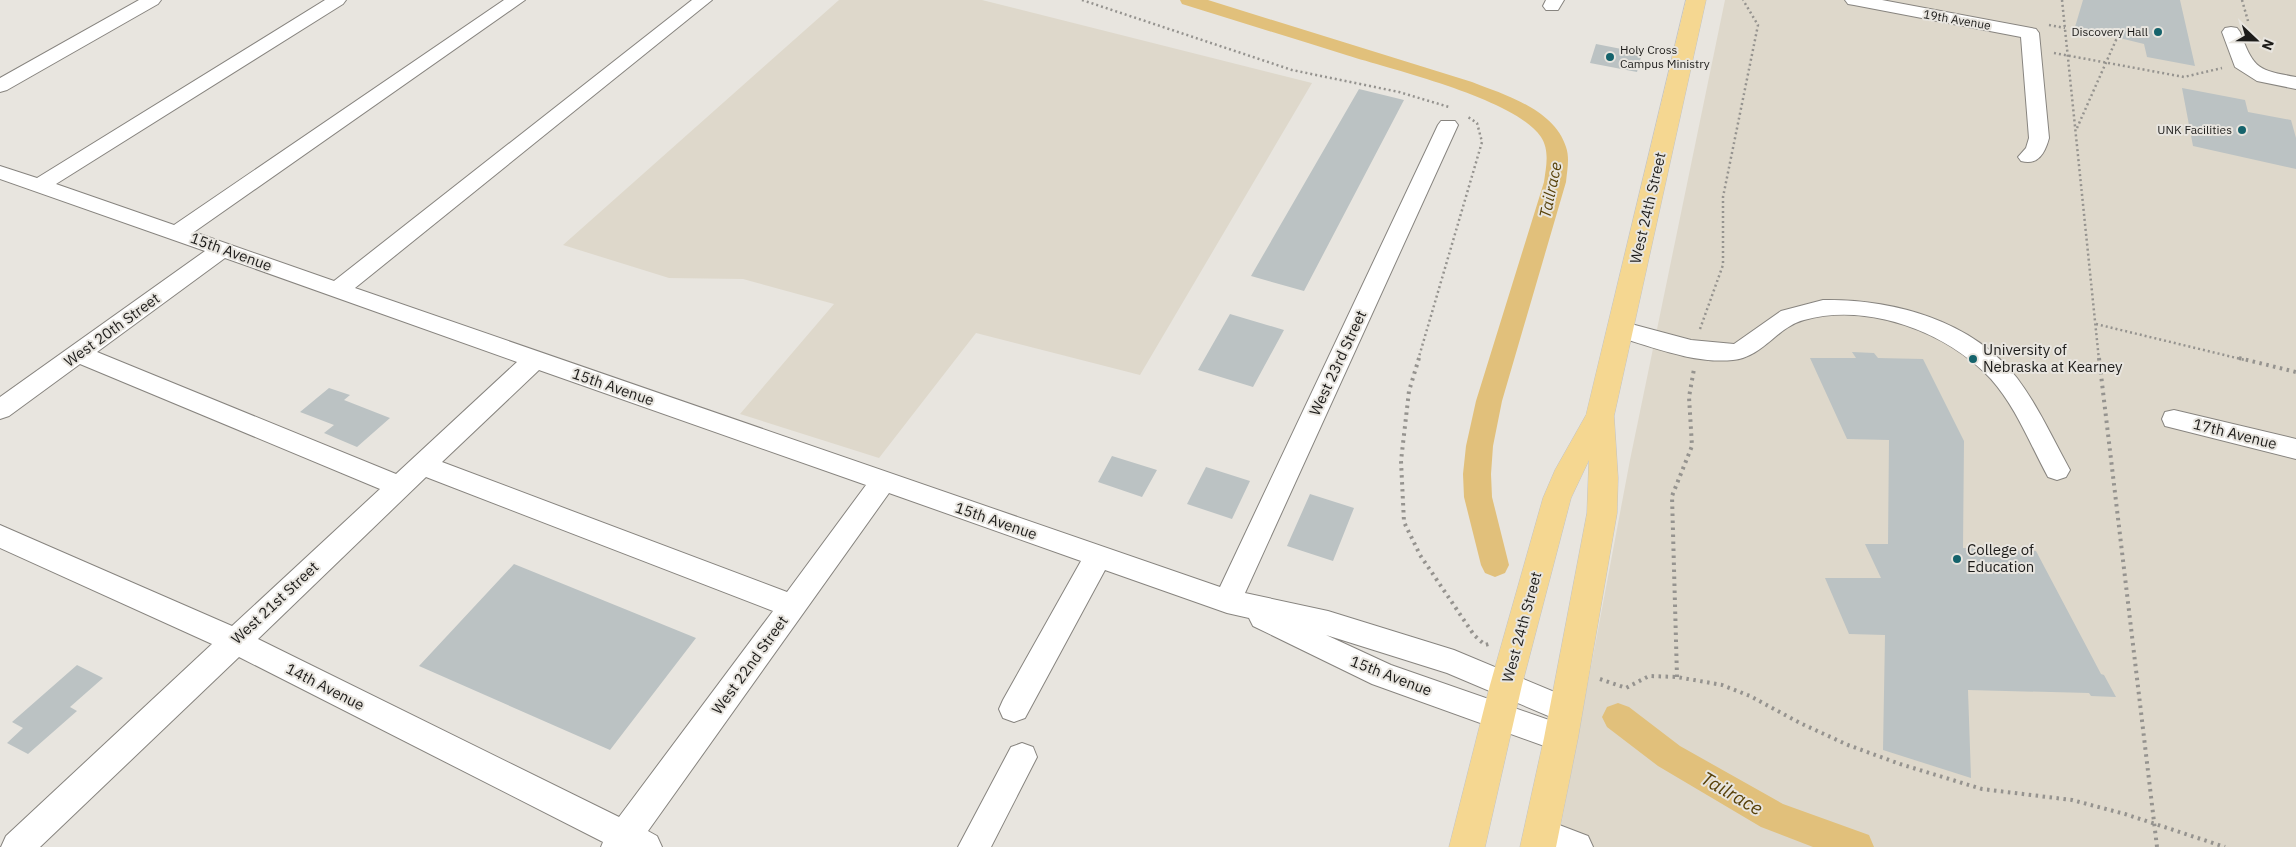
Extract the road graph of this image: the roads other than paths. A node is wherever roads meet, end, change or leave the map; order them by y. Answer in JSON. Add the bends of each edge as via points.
{"nodes":[{"id":1,"x":152,"y":0,"type":"edge"},
{"id":2,"x":338,"y":0,"type":"edge"},
{"id":3,"x":516,"y":0,"type":"edge"},
{"id":4,"x":703,"y":0,"type":"edge"},
{"id":5,"x":1696,"y":0,"type":"edge"},
{"id":6,"x":1854,"y":0,"type":"edge"},
{"id":7,"x":1892,"y":4,"type":"edge"},
{"id":8,"x":2231,"y":32,"type":"dead end"},
{"id":9,"x":2296,"y":83,"type":"edge"},
{"id":10,"x":0,"y":86,"type":"edge"},
{"id":11,"x":1448,"y":124,"type":"dead end"},
{"id":12,"x":2028,"y":157,"type":"dead end"},
{"id":13,"x":0,"y":172,"type":"edge"},
{"id":14,"x":40,"y":185,"type":"junction"},
{"id":15,"x":178,"y":233,"type":"junction"},
{"id":16,"x":223,"y":249,"type":"junction"},
{"id":17,"x":336,"y":290,"type":"junction"},
{"id":18,"x":1620,"y":329,"type":"junction"},
{"id":19,"x":78,"y":354,"type":"junction"},
{"id":20,"x":534,"y":360,"type":"junction"},
{"id":21,"x":0,"y":410,"type":"edge"},
{"id":22,"x":1600,"y":416,"type":"junction"},
{"id":23,"x":2174,"y":419,"type":"dead end"},
{"id":24,"x":2296,"y":449,"type":"edge"},
{"id":25,"x":421,"y":465,"type":"junction"},
{"id":26,"x":2057,"y":470,"type":"dead end"},
{"id":27,"x":883,"y":482,"type":"junction"},
{"id":28,"x":398,"y":486,"type":"junction"},
{"id":29,"x":0,"y":536,"type":"edge"},
{"id":30,"x":1098,"y":556,"type":"junction"},
{"id":31,"x":1227,"y":601,"type":"junction"},
{"id":32,"x":792,"y":606,"type":"junction"},
{"id":33,"x":234,"y":641,"type":"junction"},
{"id":34,"x":1506,"y":685,"type":"junction"},
{"id":35,"x":1014,"y":709,"type":"dead end"},
{"id":36,"x":1499,"y":716,"type":"junction"},
{"id":37,"x":1563,"y":724,"type":"junction"},
{"id":38,"x":1022,"y":757,"type":"dead end"},
{"id":39,"x":0,"y":840,"type":"edge"},
{"id":40,"x":1539,"y":840,"type":"edge"},
{"id":41,"x":629,"y":844,"type":"edge"},
{"id":42,"x":12,"y":847,"type":"edge"},
{"id":43,"x":16,"y":847,"type":"edge"},
{"id":44,"x":974,"y":847,"type":"edge"},
{"id":45,"x":1467,"y":847,"type":"edge"},
{"id":46,"x":1577,"y":847,"type":"edge"}],
"edges":[{"from":1,"to":10,"type":"street"},
{"from":2,"to":14,"type":"street"},
{"from":3,"to":15,"type":"street"},
{"from":4,"to":17,"type":"street"},
{"from":5,"to":18,"type":"main road","name":"West 24th Street"},
{"from":6,"to":7,"type":"street","name":"19th Avenue"},
{"from":7,"to":12,"type":"street","name":"19th Avenue","via":[[2031,41],[2039,138],[2036,150]]},
{"from":8,"to":9,"type":"street","via":[[2242,64],[2264,77]]},
{"from":11,"to":31,"type":"street","name":"West 23rd Street"},
{"from":13,"to":14,"type":"street","name":"15th Avenue"},
{"from":14,"to":15,"type":"street","name":"15th Avenue"},
{"from":15,"to":16,"type":"street","name":"15th Avenue"},
{"from":16,"to":17,"type":"street","name":"15th Avenue"},
{"from":16,"to":19,"type":"street","name":"West 20th Street"},
{"from":17,"to":20,"type":"street","name":"15th Avenue"},
{"from":18,"to":22,"type":"main road","name":"West 24th Street"},
{"from":18,"to":26,"type":"street","via":[[1698,351],[1736,352],[1753,344],[1776,323],[1797,313],[1824,308],[1855,308],[1909,319],[1981,355],[1998,372],[2014,391]]},
{"from":19,"to":21,"type":"street","name":"West 20th Street"},
{"from":19,"to":28,"type":"street"},
{"from":20,"to":25,"type":"street","name":"West 21st Street"},
{"from":20,"to":27,"type":"street","name":"15th Avenue"},
{"from":22,"to":34,"type":"main road","name":"West 24th Street","via":[[1557,498]]},
{"from":22,"to":37,"type":"main road","name":"West 24th Street","via":[[1604,478],[1602,513]]},
{"from":23,"to":24,"type":"street","name":"17th Avenue"},
{"from":25,"to":28,"type":"street","name":"West 21st Street"},
{"from":25,"to":32,"type":"street"},
{"from":27,"to":30,"type":"street","name":"15th Avenue"},
{"from":27,"to":32,"type":"street","name":"West 22nd Street"},
{"from":28,"to":33,"type":"street","name":"West 21st Street"},
{"from":29,"to":33,"type":"street","name":"14th Avenue"},
{"from":30,"to":31,"type":"street","name":"15th Avenue"},
{"from":30,"to":35,"type":"street"},
{"from":31,"to":34,"type":"street","name":"15th Avenue","via":[[1354,631],[1454,663]]},
{"from":31,"to":36,"type":"street","name":"15th Avenue","via":[[1382,675]]},
{"from":32,"to":41,"type":"street","name":"West 22nd Street"},
{"from":33,"to":41,"type":"street","name":"14th Avenue"},
{"from":33,"to":43,"type":"street","name":"West 21st Street"},
{"from":34,"to":36,"type":"main road","name":"West 24th Street"},
{"from":34,"to":37,"type":"street","name":"15th Avenue"},
{"from":36,"to":37,"type":"street","name":"15th Avenue"},
{"from":36,"to":45,"type":"main road","name":"West 24th Street"},
{"from":37,"to":40,"type":"main road","name":"West 24th Street"},
{"from":38,"to":44,"type":"street"},
{"from":39,"to":42,"type":"street"},
{"from":40,"to":46,"type":"street"}]}
